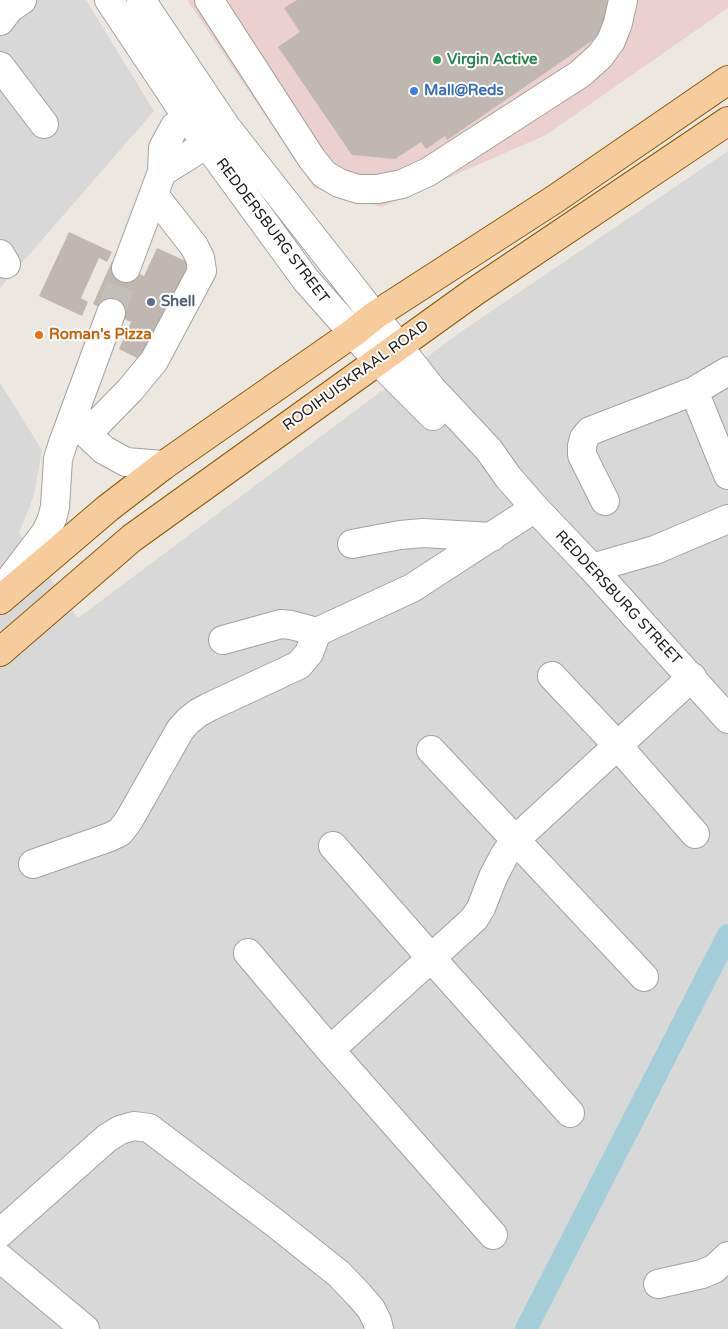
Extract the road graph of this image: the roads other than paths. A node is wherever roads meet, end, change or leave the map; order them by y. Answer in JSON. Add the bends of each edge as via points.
{"nodes":[{"id":1,"x":22,"y":0,"type":"edge"},
{"id":2,"x":109,"y":0,"type":"edge"},
{"id":3,"x":141,"y":0,"type":"edge"},
{"id":4,"x":209,"y":0,"type":"edge"},
{"id":5,"x":623,"y":0,"type":"edge"},
{"id":6,"x":0,"y":21,"type":"edge"},
{"id":7,"x":0,"y":66,"type":"edge"},
{"id":8,"x":728,"y":80,"type":"edge"},
{"id":9,"x":190,"y":115,"type":"junction"},
{"id":10,"x":728,"y":121,"type":"edge"},
{"id":11,"x":44,"y":124,"type":"dead end"},
{"id":12,"x":217,"y":136,"type":"junction"},
{"id":13,"x":158,"y":183,"type":"junction"},
{"id":14,"x":126,"y":268,"type":"tunnel mouth"},
{"id":15,"x":111,"y":313,"type":"tunnel mouth"},
{"id":16,"x":374,"y":316,"type":"junction"},
{"id":17,"x":353,"y":333,"type":"junction"},
{"id":18,"x":387,"y":353,"type":"junction"},
{"id":19,"x":728,"y":370,"type":"edge"},
{"id":20,"x":694,"y":391,"type":"junction"},
{"id":21,"x":82,"y":423,"type":"junction"},
{"id":22,"x":164,"y":465,"type":"junction"},
{"id":23,"x":728,"y":475,"type":"edge"},
{"id":24,"x":604,"y":501,"type":"dead end"},
{"id":25,"x":535,"y":508,"type":"junction"},
{"id":26,"x":728,"y":519,"type":"edge"},
{"id":27,"x":492,"y":538,"type":"junction"},
{"id":28,"x":352,"y":544,"type":"dead end"},
{"id":29,"x":592,"y":568,"type":"junction"},
{"id":30,"x":0,"y":594,"type":"edge"},
{"id":31,"x":0,"y":600,"type":"edge"},
{"id":32,"x":317,"y":632,"type":"junction"},
{"id":33,"x":222,"y":640,"type":"dead end"},
{"id":34,"x":0,"y":652,"type":"edge"},
{"id":35,"x":552,"y":676,"type":"dead end"},
{"id":36,"x":692,"y":677,"type":"junction"},
{"id":37,"x":728,"y":719,"type":"edge"},
{"id":38,"x":617,"y":745,"type":"junction"},
{"id":39,"x":431,"y":750,"type":"dead end"},
{"id":40,"x":695,"y":834,"type":"dead end"},
{"id":41,"x":515,"y":840,"type":"junction"},
{"id":42,"x":333,"y":846,"type":"dead end"},
{"id":43,"x":33,"y":864,"type":"dead end"},
{"id":44,"x":248,"y":953,"type":"dead end"},
{"id":45,"x":432,"y":959,"type":"junction"},
{"id":46,"x":644,"y":977,"type":"dead end"},
{"id":47,"x":330,"y":1050,"type":"junction"},
{"id":48,"x":570,"y":1113,"type":"dead end"},
{"id":49,"x":0,"y":1232,"type":"edge"},
{"id":50,"x":493,"y":1235,"type":"dead end"},
{"id":51,"x":728,"y":1256,"type":"edge"},
{"id":52,"x":0,"y":1258,"type":"edge"},
{"id":53,"x":658,"y":1284,"type":"dead end"},
{"id":54,"x":85,"y":1329,"type":"edge"},
{"id":55,"x":379,"y":1329,"type":"edge"}],
"edges":[{"from":1,"to":6,"type":"street"},
{"from":2,"to":9,"type":"street","name":"REDDERSBURG STREET","via":[[155,70]]},
{"from":3,"to":9,"type":"street","name":"REDDERSBURG STREET"},
{"from":4,"to":5,"type":"street","via":[[312,159],[324,174],[358,189],[402,184],[428,172],[580,74],[611,41]]},
{"from":7,"to":11,"type":"street"},
{"from":8,"to":16,"type":"main road","via":[[555,199]]},
{"from":9,"to":12,"type":"street","name":"REDDERSBURG STREET"},
{"from":9,"to":13,"type":"street","via":[[163,148]]},
{"from":10,"to":18,"type":"main road","name":"ROOIHUISKRAAL ROAD"},
{"from":12,"to":13,"type":"street"},
{"from":12,"to":16,"type":"street","name":"REDDERSBURG STREET"},
{"from":12,"to":17,"type":"street","name":"REDDERSBURG STREET","via":[[306,280]]},
{"from":13,"to":14,"type":"street"},
{"from":13,"to":21,"type":"street","via":[[194,246],[202,271],[154,361],[130,390]]},
{"from":15,"to":21,"type":"street"},
{"from":16,"to":17,"type":"main road"},
{"from":16,"to":18,"type":"street","name":"REDDERSBURG STREET"},
{"from":17,"to":18,"type":"street","name":"REDDERSBURG STREET"},
{"from":17,"to":22,"type":"main road"},
{"from":18,"to":25,"type":"street","name":"REDDERSBURG STREET","via":[[431,388],[489,450],[508,478]]},
{"from":18,"to":34,"type":"main road","name":"ROOIHUISKRAAL ROAD","via":[[132,538]]},
{"from":19,"to":20,"type":"street"},
{"from":20,"to":23,"type":"street"},
{"from":20,"to":24,"type":"street","via":[[596,428],[584,438],[582,455]]},
{"from":21,"to":22,"type":"street","via":[[104,450],[126,462]]},
{"from":21,"to":30,"type":"street","via":[[63,443],[58,459],[55,506],[46,532]]},
{"from":22,"to":31,"type":"main road"},
{"from":25,"to":27,"type":"street"},
{"from":25,"to":29,"type":"street","name":"REDDERSBURG STREET"},
{"from":26,"to":29,"type":"street","via":[[655,550]]},
{"from":27,"to":28,"type":"street","via":[[423,533]]},
{"from":27,"to":32,"type":"street","via":[[412,588]]},
{"from":29,"to":36,"type":"street","name":"REDDERSBURG STREET"},
{"from":32,"to":33,"type":"street","via":[[281,624]]},
{"from":32,"to":43,"type":"street","via":[[309,653],[299,665],[209,706],[188,721],[120,832]]},
{"from":35,"to":38,"type":"street"},
{"from":36,"to":37,"type":"street","name":"REDDERSBURG STREET"},
{"from":36,"to":38,"type":"street"},
{"from":38,"to":40,"type":"street"},
{"from":38,"to":41,"type":"street"},
{"from":39,"to":41,"type":"street"},
{"from":41,"to":45,"type":"street","via":[[492,877],[474,919]]},
{"from":41,"to":46,"type":"street"},
{"from":42,"to":45,"type":"street"},
{"from":44,"to":47,"type":"street"},
{"from":45,"to":47,"type":"street"},
{"from":45,"to":48,"type":"street"},
{"from":47,"to":50,"type":"street"},
{"from":49,"to":55,"type":"street","via":[[107,1138],[134,1126],[149,1128],[339,1274],[371,1310]]},
{"from":51,"to":53,"type":"street","via":[[714,1269],[702,1274]]},
{"from":52,"to":54,"type":"street"}]}
